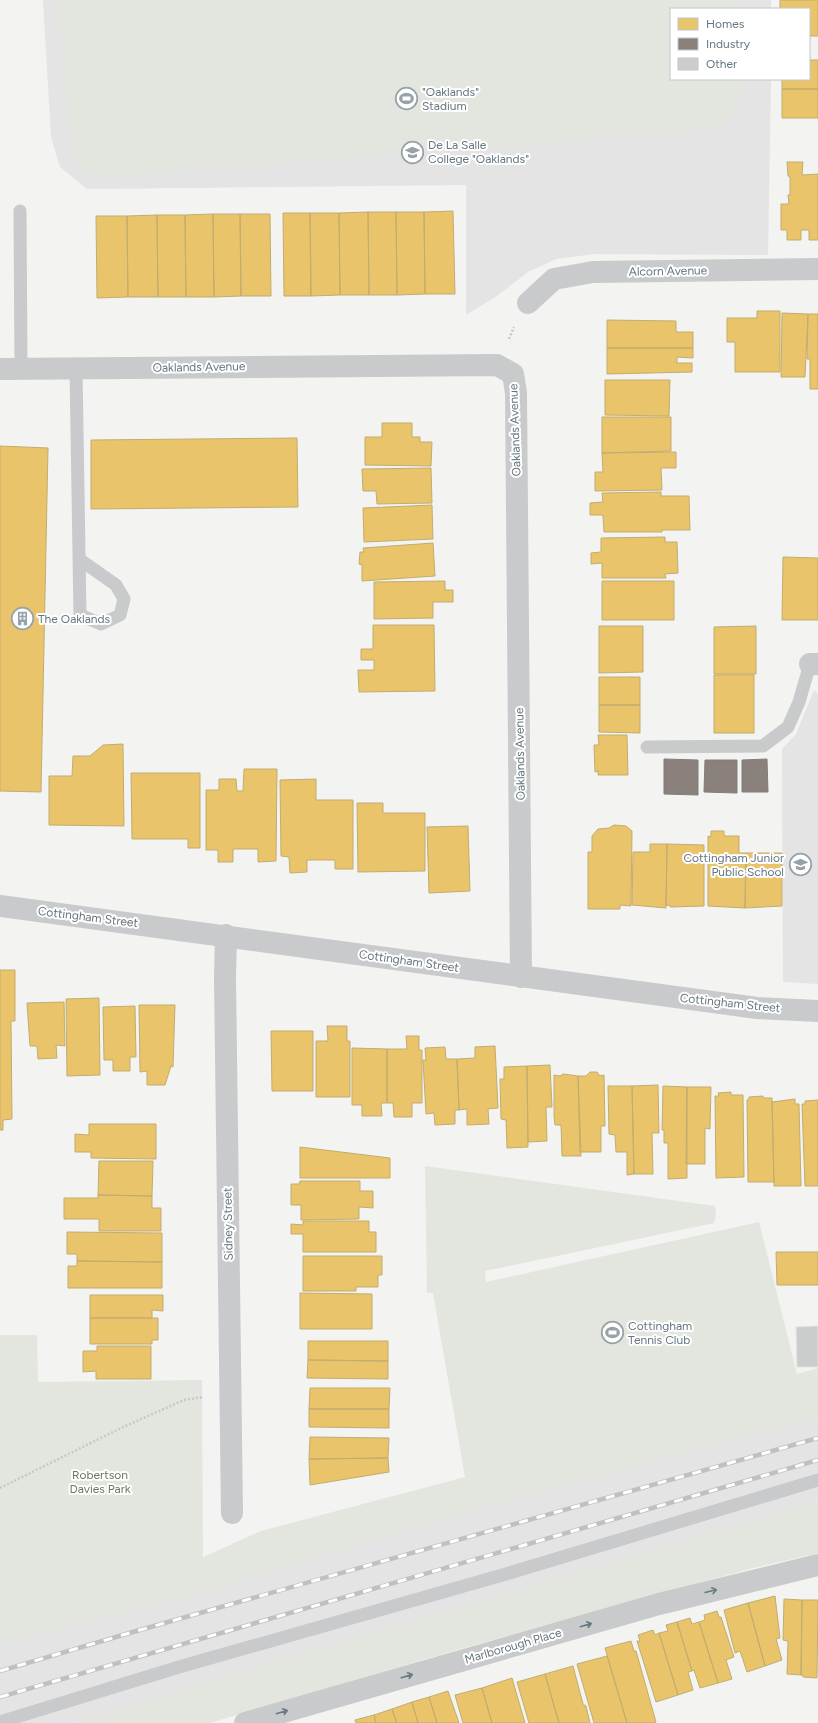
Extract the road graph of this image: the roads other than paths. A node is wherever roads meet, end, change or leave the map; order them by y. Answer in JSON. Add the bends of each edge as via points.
{"nodes":[{"id":1,"x":20,"y":211,"type":"dead end"},
{"id":2,"x":818,"y":269,"type":"edge"},
{"id":3,"x":528,"y":303,"type":"road end"},
{"id":4,"x":10,"y":369,"type":"edge"},
{"id":5,"x":76,"y":369,"type":"junction"},
{"id":6,"x":79,"y":559,"type":"junction"},
{"id":7,"x":814,"y":664,"type":"edge"},
{"id":8,"x":648,"y":747,"type":"dead end"},
{"id":9,"x":0,"y":906,"type":"edge"},
{"id":10,"x":226,"y":935,"type":"junction"},
{"id":11,"x":521,"y":977,"type":"junction"},
{"id":12,"x":818,"y":1011,"type":"edge"},
{"id":13,"x":818,"y":1480,"type":"edge"},
{"id":14,"x":232,"y":1513,"type":"dead end"},
{"id":15,"x":818,"y":1565,"type":"edge"},
{"id":16,"x":0,"y":1722,"type":"edge"},
{"id":17,"x":245,"y":1723,"type":"edge"}],
"edges":[{"from":1,"to":4,"type":"lane"},
{"from":2,"to":3,"type":"street","name":"Alcorn Avenue","via":[[593,272],[554,279]]},
{"from":4,"to":5,"type":"street","name":"Oaklands Avenue"},
{"from":5,"to":6,"type":"lane"},
{"from":5,"to":11,"type":"street","name":"Oaklands Avenue","via":[[497,365],[513,374],[516,393]]},
{"from":6,"to":6,"type":"lane","via":[[116,585],[124,599],[120,615],[101,624],[80,616]]},
{"from":7,"to":8,"type":"lane","via":[[788,727],[763,746]]},
{"from":9,"to":10,"type":"street","name":"Cottingham Street"},
{"from":10,"to":11,"type":"street","name":"Cottingham Street"},
{"from":10,"to":14,"type":"street","name":"Sidney Street"},
{"from":11,"to":12,"type":"street","name":"Cottingham Street","via":[[756,1008]]},
{"from":13,"to":16,"type":"lane"},
{"from":17,"to":15,"type":"street","name":"Marlborough Place","one_way":true,"via":[[659,1604]]}]}
